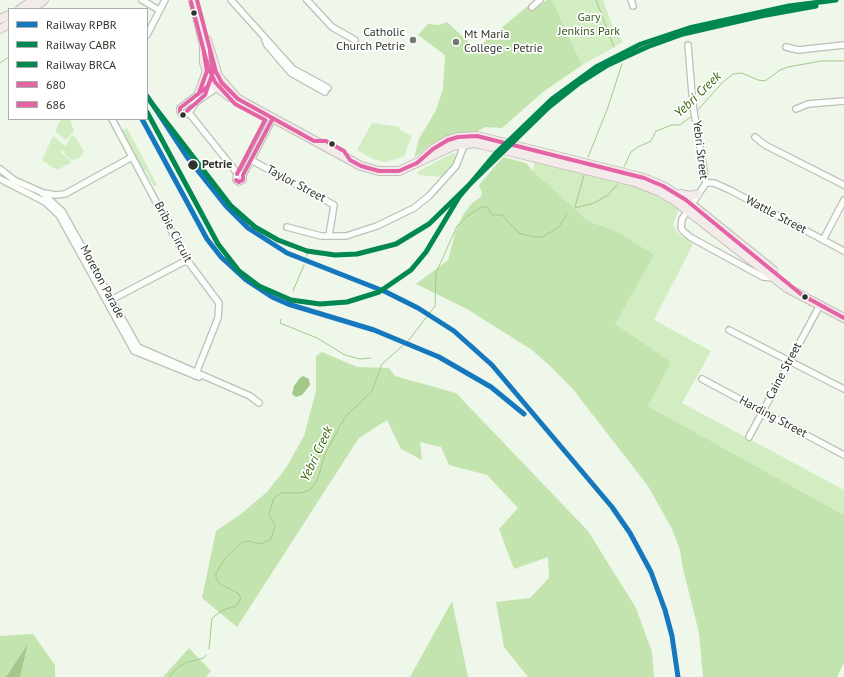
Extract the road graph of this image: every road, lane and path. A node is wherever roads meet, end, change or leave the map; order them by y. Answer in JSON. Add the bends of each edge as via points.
{"nodes":[{"id":1,"x":34,"y":0,"type":"edge"},
{"id":2,"x":44,"y":0,"type":"edge"},
{"id":3,"x":142,"y":0,"type":"edge"},
{"id":4,"x":164,"y":0,"type":"edge"},
{"id":5,"x":193,"y":0,"type":"edge"},
{"id":6,"x":197,"y":0,"type":"edge"},
{"id":7,"x":231,"y":0,"type":"edge"},
{"id":8,"x":307,"y":0,"type":"edge"},
{"id":9,"x":540,"y":0,"type":"edge"},
{"id":10,"x":532,"y":7,"type":"dead end"},
{"id":11,"x":22,"y":8,"type":"edge"},
{"id":12,"x":33,"y":8,"type":"edge"},
{"id":13,"x":160,"y":10,"type":"junction"},
{"id":14,"x":148,"y":32,"type":"edge"},
{"id":15,"x":355,"y":40,"type":"dead end"},
{"id":16,"x":688,"y":45,"type":"dead end"},
{"id":17,"x":844,"y":45,"type":"edge"},
{"id":18,"x":786,"y":47,"type":"dead end"},
{"id":19,"x":207,"y":71,"type":"junction"},
{"id":20,"x":218,"y":83,"type":"junction"},
{"id":21,"x":326,"y":90,"type":"dead end"},
{"id":22,"x":199,"y":93,"type":"junction"},
{"id":23,"x":844,"y":101,"type":"edge"},
{"id":24,"x":188,"y":109,"type":"junction"},
{"id":25,"x":796,"y":109,"type":"dead end"},
{"id":26,"x":273,"y":118,"type":"junction"},
{"id":27,"x":113,"y":120,"type":"edge"},
{"id":28,"x":755,"y":137,"type":"dead end"},
{"id":29,"x":454,"y":142,"type":"junction"},
{"id":30,"x":493,"y":143,"type":"junction"},
{"id":31,"x":462,"y":144,"type":"junction"},
{"id":32,"x":512,"y":148,"type":"junction"},
{"id":33,"x":132,"y":157,"type":"junction"},
{"id":34,"x":251,"y":160,"type":"junction"},
{"id":35,"x":458,"y":162,"type":"junction"},
{"id":36,"x":0,"y":170,"type":"edge"},
{"id":37,"x":0,"y":179,"type":"edge"},
{"id":38,"x":706,"y":183,"type":"junction"},
{"id":39,"x":844,"y":185,"type":"edge"},
{"id":40,"x":41,"y":192,"type":"junction"},
{"id":41,"x":65,"y":194,"type":"junction"},
{"id":42,"x":698,"y":194,"type":"junction"},
{"id":43,"x":678,"y":195,"type":"junction"},
{"id":44,"x":844,"y":200,"type":"edge"},
{"id":45,"x":53,"y":205,"type":"junction"},
{"id":46,"x":690,"y":207,"type":"junction"},
{"id":47,"x":287,"y":227,"type":"dead end"},
{"id":48,"x":329,"y":236,"type":"junction"},
{"id":49,"x":823,"y":240,"type":"junction"},
{"id":50,"x":844,"y":251,"type":"edge"},
{"id":51,"x":187,"y":260,"type":"junction"},
{"id":52,"x":775,"y":278,"type":"junction"},
{"id":53,"x":802,"y":295,"type":"junction"},
{"id":54,"x":109,"y":301,"type":"junction"},
{"id":55,"x":820,"y":305,"type":"junction"},
{"id":56,"x":844,"y":318,"type":"edge"},
{"id":57,"x":728,"y":330,"type":"dead end"},
{"id":58,"x":789,"y":361,"type":"junction"},
{"id":59,"x":196,"y":374,"type":"junction"},
{"id":60,"x":702,"y":379,"type":"dead end"},
{"id":61,"x":844,"y":389,"type":"edge"},
{"id":62,"x":259,"y":402,"type":"dead end"},
{"id":63,"x":762,"y":412,"type":"junction"},
{"id":64,"x":749,"y":437,"type":"dead end"},
{"id":65,"x":844,"y":455,"type":"edge"}],
"edges":[{"from":1,"to":11,"type":"highway"},
{"from":2,"to":12,"type":"highway"},
{"from":3,"to":13,"type":"street"},
{"from":4,"to":13,"type":"street"},
{"from":5,"to":19,"type":"highway"},
{"from":6,"to":20,"type":"highway"},
{"from":7,"to":21,"type":"street","via":[[295,70]]},
{"from":8,"to":15,"type":"street","via":[[329,25]]},
{"from":9,"to":10,"type":"street"},
{"from":13,"to":14,"type":"street"},
{"from":16,"to":38,"type":"street","name":"Yebri Street","via":[[693,106]]},
{"from":17,"to":18,"type":"street","via":[[798,50]]},
{"from":19,"to":20,"type":"highway"},
{"from":19,"to":22,"type":"highway"},
{"from":20,"to":22,"type":"street"},
{"from":20,"to":24,"type":"street"},
{"from":20,"to":26,"type":"highway","via":[[238,99]]},
{"from":22,"to":24,"type":"street"},
{"from":23,"to":25,"type":"street","via":[[808,104]]},
{"from":24,"to":34,"type":"street","via":[[240,174]]},
{"from":26,"to":29,"type":"highway","via":[[368,169],[394,171],[408,168]]},
{"from":26,"to":34,"type":"street"},
{"from":27,"to":33,"type":"street","name":"Bribie Circuit"},
{"from":28,"to":39,"type":"street","via":[[765,145]]},
{"from":29,"to":30,"type":"highway","via":[[477,136]]},
{"from":29,"to":31,"type":"highway"},
{"from":29,"to":35,"type":"street","via":[[459,151]]},
{"from":30,"to":31,"type":"highway"},
{"from":30,"to":32,"type":"highway"},
{"from":31,"to":35,"type":"street","via":[[463,152]]},
{"from":32,"to":43,"type":"highway","via":[[631,174],[655,182]]},
{"from":32,"to":46,"type":"highway","via":[[635,182]]},
{"from":33,"to":41,"type":"street"},
{"from":33,"to":51,"type":"street","name":"Bribie Circuit"},
{"from":34,"to":48,"type":"street","name":"Taylor Street","via":[[334,205]]},
{"from":35,"to":48,"type":"street","via":[[454,170],[414,208],[364,231],[346,236]]},
{"from":36,"to":40,"type":"street","name":"Moreton Parade","via":[[14,180]]},
{"from":37,"to":45,"type":"street","name":"Moreton Parade"},
{"from":38,"to":42,"type":"street","name":"Yebri Street"},
{"from":38,"to":49,"type":"street","name":"Wattle Street","via":[[714,183],[730,190]]},
{"from":40,"to":41,"type":"street"},
{"from":40,"to":45,"type":"street","name":"Moreton Parade"},
{"from":41,"to":45,"type":"street"},
{"from":42,"to":43,"type":"highway"},
{"from":42,"to":46,"type":"street","name":"Yebri Street"},
{"from":43,"to":46,"type":"highway"},
{"from":44,"to":49,"type":"street"},
{"from":45,"to":54,"type":"street","name":"Moreton Parade","via":[[69,221]]},
{"from":46,"to":52,"type":"highway"},
{"from":46,"to":52,"type":"street","name":"Yebri Street","via":[[681,225],[683,231],[763,277]]},
{"from":46,"to":53,"type":"highway"},
{"from":47,"to":48,"type":"street","via":[[310,234]]},
{"from":49,"to":50,"type":"street","name":"Wattle Street"},
{"from":51,"to":54,"type":"street"},
{"from":51,"to":59,"type":"street","name":"Bribie Circuit","via":[[220,306],[218,318]]},
{"from":52,"to":53,"type":"highway","via":[[793,292]]},
{"from":53,"to":55,"type":"highway"},
{"from":54,"to":59,"type":"street","name":"Moreton Parade","via":[[138,348]]},
{"from":55,"to":56,"type":"highway"},
{"from":55,"to":58,"type":"street","name":"Caine Street"},
{"from":57,"to":58,"type":"street"},
{"from":58,"to":61,"type":"street"},
{"from":58,"to":63,"type":"street","name":"Caine Street"},
{"from":59,"to":62,"type":"street","name":"Moreton Parade"},
{"from":60,"to":63,"type":"street","name":"Harding Street"},
{"from":63,"to":64,"type":"street","name":"Caine Street"},
{"from":63,"to":65,"type":"street","name":"Harding Street"}]}
